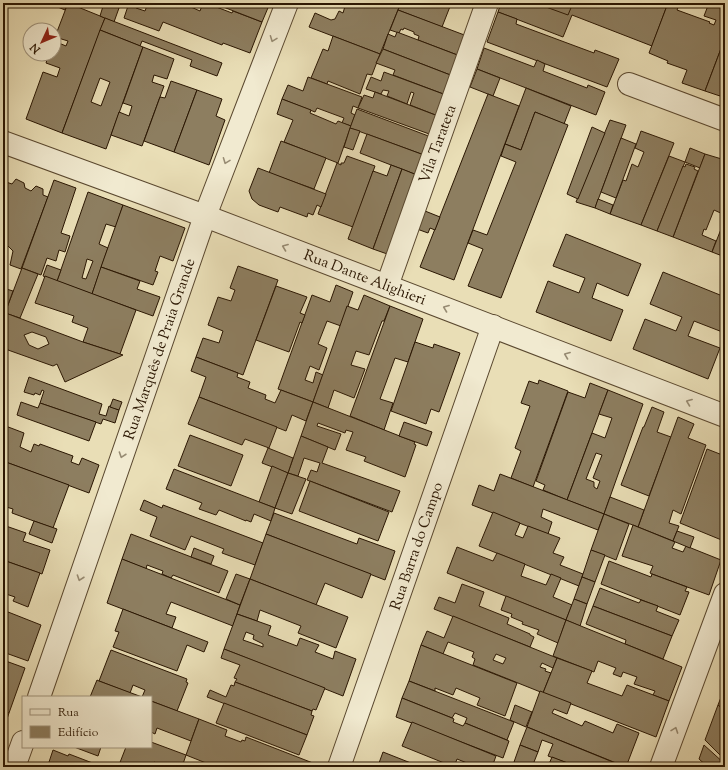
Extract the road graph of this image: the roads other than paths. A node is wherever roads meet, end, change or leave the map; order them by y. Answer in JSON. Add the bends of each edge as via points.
{"nodes":[{"id":1,"x":286,"y":3,"type":"edge"},
{"id":2,"x":487,"y":3,"type":"edge"},
{"id":3,"x":629,"y":84,"type":"dead end"},
{"id":4,"x":725,"y":120,"type":"edge"},
{"id":5,"x":3,"y":142,"type":"edge"},
{"id":6,"x":205,"y":216,"type":"junction"},
{"id":7,"x":387,"y":286,"type":"junction"},
{"id":8,"x":493,"y":326,"type":"junction"},
{"id":9,"x":725,"y":416,"type":"edge"},
{"id":10,"x":725,"y":594,"type":"edge"},
{"id":11,"x":39,"y":696,"type":"edge"},
{"id":12,"x":22,"y":745,"type":"edge"},
{"id":13,"x":14,"y":767,"type":"edge"},
{"id":14,"x":339,"y":767,"type":"edge"},
{"id":15,"x":661,"y":767,"type":"edge"}],
"edges":[{"from":1,"to":6,"type":"street","name":"Rua Marquês de Praia Grande","one_way":true},
{"from":2,"to":7,"type":"street","name":"Vila Tarateta"},
{"from":3,"to":4,"type":"street"},
{"from":5,"to":6,"type":"street","name":"Rua Dante Alighieri"},
{"from":7,"to":6,"type":"street","name":"Rua Dante Alighieri","one_way":true},
{"from":6,"to":11,"type":"street","name":"Rua Marquês de Praia Grande","one_way":true},
{"from":8,"to":7,"type":"street","name":"Rua Dante Alighieri","one_way":true},
{"from":9,"to":8,"type":"street","name":"Rua Dante Alighieri","one_way":true},
{"from":8,"to":14,"type":"street","name":"Rua Barra do Campo"},
{"from":15,"to":10,"type":"street","one_way":true},
{"from":12,"to":13,"type":"street"}]}
